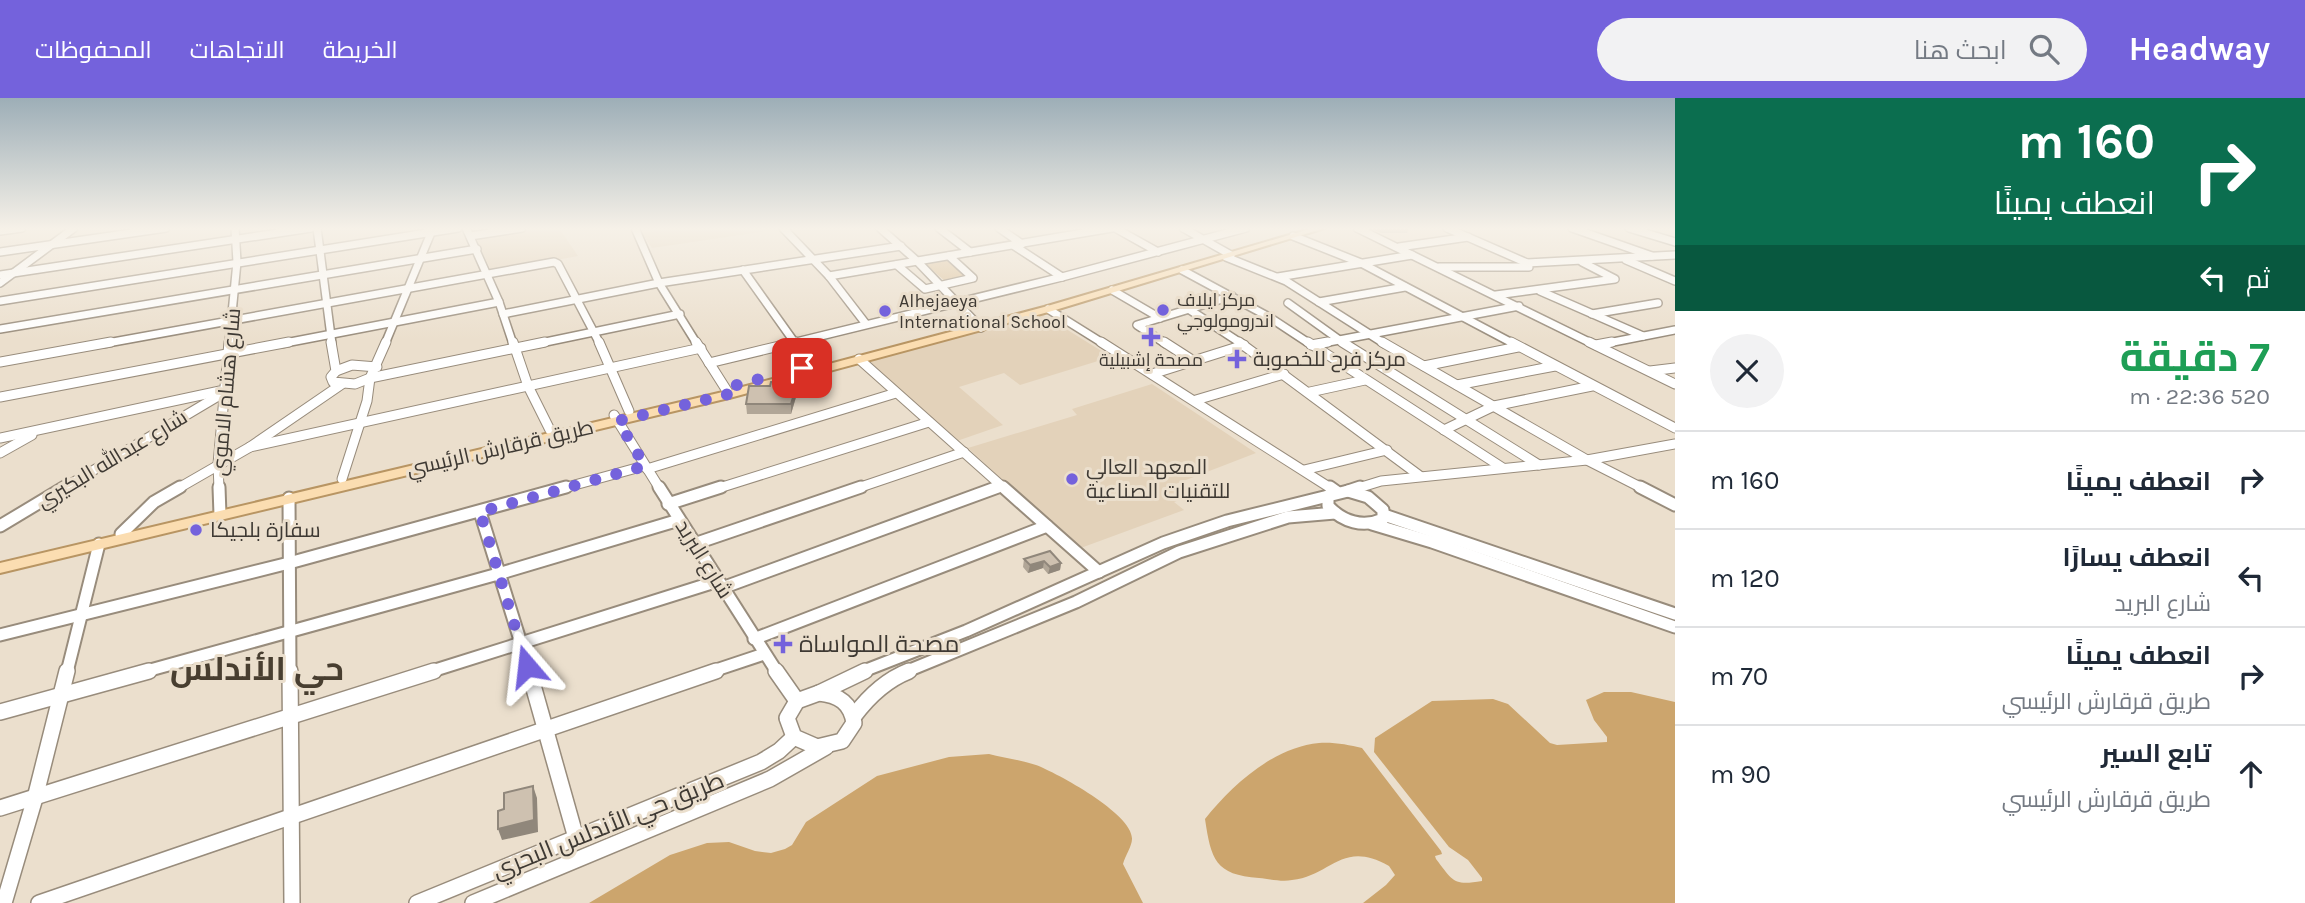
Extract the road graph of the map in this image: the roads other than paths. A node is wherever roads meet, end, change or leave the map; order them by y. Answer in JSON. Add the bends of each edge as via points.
{"nodes":[{"id":1,"x":897,"y":265,"type":"edge"},
{"id":2,"x":24,"y":266,"type":"edge"},
{"id":3,"x":64,"y":266,"type":"edge"},
{"id":4,"x":215,"y":266,"type":"edge"},
{"id":5,"x":237,"y":266,"type":"edge"},
{"id":6,"x":322,"y":266,"type":"edge"},
{"id":7,"x":381,"y":266,"type":"edge"},
{"id":8,"x":418,"y":266,"type":"edge"},
{"id":9,"x":484,"y":266,"type":"edge"},
{"id":10,"x":534,"y":266,"type":"edge"},
{"id":11,"x":556,"y":266,"type":"edge"},
{"id":12,"x":651,"y":266,"type":"edge"},
{"id":13,"x":772,"y":266,"type":"edge"},
{"id":14,"x":820,"y":266,"type":"edge"},
{"id":15,"x":893,"y":266,"type":"edge"},
{"id":16,"x":921,"y":266,"type":"edge"},
{"id":17,"x":960,"y":266,"type":"edge"},
{"id":18,"x":1044,"y":266,"type":"edge"},
{"id":19,"x":1106,"y":266,"type":"edge"},
{"id":20,"x":1191,"y":266,"type":"edge"},
{"id":21,"x":1196,"y":266,"type":"edge"},
{"id":22,"x":1252,"y":266,"type":"edge"},
{"id":23,"x":1346,"y":266,"type":"edge"},
{"id":24,"x":1366,"y":266,"type":"edge"},
{"id":25,"x":1433,"y":266,"type":"edge"},
{"id":26,"x":1503,"y":266,"type":"edge"},
{"id":27,"x":1589,"y":266,"type":"edge"},
{"id":28,"x":1638,"y":266,"type":"edge"},
{"id":29,"x":1436,"y":267,"type":"junction"},
{"id":30,"x":743,"y":270,"type":"junction"},
{"id":31,"x":1182,"y":270,"type":"junction"},
{"id":32,"x":14,"y":273,"type":"junction"},
{"id":33,"x":487,"y":274,"type":"junction"},
{"id":34,"x":0,"y":275,"type":"edge"},
{"id":35,"x":323,"y":275,"type":"junction"},
{"id":36,"x":829,"y":276,"type":"junction"},
{"id":37,"x":1062,"y":277,"type":"junction"},
{"id":38,"x":1278,"y":277,"type":"junction"},
{"id":39,"x":1675,"y":281,"type":"edge"},
{"id":40,"x":0,"y":283,"type":"edge"},
{"id":41,"x":659,"y":284,"type":"junction"},
{"id":42,"x":939,"y":286,"type":"junction"},
{"id":43,"x":1405,"y":287,"type":"junction"},
{"id":44,"x":409,"y":288,"type":"junction"},
{"id":45,"x":234,"y":290,"type":"junction"},
{"id":46,"x":1112,"y":290,"type":"junction"},
{"id":47,"x":1539,"y":290,"type":"junction"},
{"id":48,"x":1495,"y":295,"type":"junction"},
{"id":49,"x":1232,"y":296,"type":"junction"},
{"id":50,"x":577,"y":299,"type":"junction"},
{"id":51,"x":0,"y":300,"type":"edge"},
{"id":52,"x":1315,"y":300,"type":"junction"},
{"id":53,"x":499,"y":302,"type":"junction"},
{"id":54,"x":958,"y":302,"type":"junction"},
{"id":55,"x":325,"y":303,"type":"junction"},
{"id":56,"x":1658,"y":303,"type":"dead end"},
{"id":57,"x":1519,"y":306,"type":"junction"},
{"id":58,"x":1048,"y":309,"type":"junction"},
{"id":59,"x":1190,"y":310,"type":"junction"},
{"id":60,"x":503,"y":314,"type":"junction"},
{"id":61,"x":680,"y":314,"type":"junction"},
{"id":62,"x":1592,"y":314,"type":"junction"},
{"id":63,"x":1160,"y":318,"type":"junction"},
{"id":64,"x":1464,"y":319,"type":"junction"},
{"id":65,"x":233,"y":320,"type":"junction"},
{"id":66,"x":393,"y":322,"type":"junction"},
{"id":67,"x":866,"y":324,"type":"junction"},
{"id":68,"x":979,"y":326,"type":"junction"},
{"id":69,"x":0,"y":329,"type":"edge"},
{"id":70,"x":1675,"y":330,"type":"edge"},
{"id":71,"x":594,"y":331,"type":"junction"},
{"id":72,"x":331,"y":334,"type":"junction"},
{"id":73,"x":1370,"y":335,"type":"junction"},
{"id":74,"x":1643,"y":336,"type":"junction"},
{"id":75,"x":1339,"y":340,"type":"junction"},
{"id":76,"x":795,"y":343,"type":"junction"},
{"id":77,"x":1244,"y":345,"type":"junction"},
{"id":78,"x":1311,"y":345,"type":"junction"},
{"id":79,"x":1596,"y":345,"type":"junction"},
{"id":80,"x":1518,"y":346,"type":"junction"},
{"id":81,"x":514,"y":347,"type":"junction"},
{"id":82,"x":701,"y":348,"type":"junction"},
{"id":83,"x":227,"y":354,"type":"junction"},
{"id":84,"x":859,"y":359,"type":"junction"},
{"id":85,"x":1192,"y":360,"type":"junction"},
{"id":86,"x":0,"y":362,"type":"edge"},
{"id":87,"x":709,"y":363,"type":"junction"},
{"id":88,"x":1424,"y":366,"type":"junction"},
{"id":89,"x":1555,"y":366,"type":"junction"},
{"id":90,"x":377,"y":367,"type":"junction"},
{"id":91,"x":610,"y":368,"type":"junction"},
{"id":92,"x":1675,"y":368,"type":"edge"},
{"id":93,"x":336,"y":370,"type":"junction"},
{"id":94,"x":1649,"y":371,"type":"junction"},
{"id":95,"x":1152,"y":374,"type":"junction"},
{"id":96,"x":1284,"y":374,"type":"junction"},
{"id":97,"x":370,"y":378,"type":"junction"},
{"id":98,"x":1366,"y":380,"type":"junction"},
{"id":99,"x":1675,"y":383,"type":"edge"},
{"id":100,"x":341,"y":384,"type":"junction"},
{"id":101,"x":1457,"y":385,"type":"junction"},
{"id":102,"x":528,"y":386,"type":"junction"},
{"id":103,"x":1592,"y":386,"type":"junction"},
{"id":104,"x":225,"y":391,"type":"junction"},
{"id":105,"x":727,"y":391,"type":"junction"},
{"id":106,"x":1310,"y":392,"type":"junction"},
{"id":107,"x":897,"y":393,"type":"junction"},
{"id":108,"x":0,"y":397,"type":"edge"},
{"id":109,"x":1196,"y":400,"type":"junction"},
{"id":110,"x":1494,"y":406,"type":"junction"},
{"id":111,"x":629,"y":411,"type":"junction"},
{"id":112,"x":616,"y":418,"type":"junction"},
{"id":113,"x":1467,"y":419,"type":"junction"},
{"id":114,"x":929,"y":422,"type":"junction"},
{"id":115,"x":358,"y":424,"type":"junction"},
{"id":116,"x":1675,"y":428,"type":"edge"},
{"id":117,"x":44,"y":429,"type":"junction"},
{"id":118,"x":550,"y":430,"type":"junction"},
{"id":119,"x":1444,"y":430,"type":"junction"},
{"id":120,"x":0,"y":438,"type":"edge"},
{"id":121,"x":1675,"y":444,"type":"edge"},
{"id":122,"x":250,"y":447,"type":"junction"},
{"id":123,"x":1387,"y":450,"type":"junction"},
{"id":124,"x":964,"y":452,"type":"junction"},
{"id":125,"x":0,"y":453,"type":"edge"},
{"id":126,"x":1587,"y":460,"type":"junction"},
{"id":127,"x":218,"y":464,"type":"junction"},
{"id":128,"x":1539,"y":465,"type":"junction"},
{"id":129,"x":646,"y":468,"type":"junction"},
{"id":130,"x":1503,"y":468,"type":"junction"},
{"id":131,"x":1304,"y":470,"type":"junction"},
{"id":132,"x":1420,"y":476,"type":"junction"},
{"id":133,"x":342,"y":479,"type":"junction"},
{"id":134,"x":1001,"y":486,"type":"junction"},
{"id":135,"x":1338,"y":493,"type":"junction"},
{"id":136,"x":289,"y":498,"type":"junction"},
{"id":137,"x":668,"y":504,"type":"junction"},
{"id":138,"x":1675,"y":505,"type":"edge"},
{"id":139,"x":220,"y":512,"type":"junction"},
{"id":140,"x":480,"y":512,"type":"junction"},
{"id":141,"x":1335,"y":513,"type":"junction"},
{"id":142,"x":1384,"y":514,"type":"junction"},
{"id":143,"x":679,"y":520,"type":"junction"},
{"id":144,"x":1372,"y":524,"type":"junction"},
{"id":145,"x":0,"y":526,"type":"edge"},
{"id":146,"x":1046,"y":526,"type":"junction"},
{"id":147,"x":121,"y":534,"type":"junction"},
{"id":148,"x":99,"y":544,"type":"junction"},
{"id":149,"x":694,"y":544,"type":"junction"},
{"id":150,"x":0,"y":562,"type":"edge"},
{"id":151,"x":289,"y":563,"type":"junction"},
{"id":152,"x":0,"y":568,"type":"edge"},
{"id":153,"x":1099,"y":572,"type":"junction"},
{"id":154,"x":498,"y":574,"type":"junction"},
{"id":155,"x":720,"y":585,"type":"junction"},
{"id":156,"x":83,"y":614,"type":"junction"},
{"id":157,"x":1675,"y":614,"type":"edge"},
{"id":158,"x":1675,"y":627,"type":"edge"},
{"id":159,"x":289,"y":632,"type":"junction"},
{"id":160,"x":0,"y":635,"type":"edge"},
{"id":161,"x":754,"y":639,"type":"junction"},
{"id":162,"x":522,"y":645,"type":"junction"},
{"id":163,"x":764,"y":654,"type":"junction"},
{"id":164,"x":819,"y":693,"type":"junction"},
{"id":165,"x":61,"y":696,"type":"junction"},
{"id":166,"x":797,"y":701,"type":"junction"},
{"id":167,"x":0,"y":712,"type":"edge"},
{"id":168,"x":289,"y":716,"type":"junction"},
{"id":169,"x":854,"y":716,"type":"junction"},
{"id":170,"x":546,"y":729,"type":"junction"},
{"id":171,"x":794,"y":737,"type":"junction"},
{"id":172,"x":826,"y":747,"type":"junction"},
{"id":173,"x":35,"y":798,"type":"junction"},
{"id":174,"x":0,"y":808,"type":"edge"},
{"id":175,"x":291,"y":818,"type":"junction"},
{"id":176,"x":576,"y":838,"type":"junction"},
{"id":177,"x":4,"y":903,"type":"edge"},
{"id":178,"x":39,"y":903,"type":"edge"},
{"id":179,"x":292,"y":903,"type":"edge"},
{"id":180,"x":417,"y":903,"type":"edge"},
{"id":181,"x":472,"y":903,"type":"edge"}],
"edges":[{"from":1,"to":42,"type":"street","via":[[922,288]]},
{"from":2,"to":32,"type":"street"},
{"from":3,"to":32,"type":"street"},
{"from":4,"to":51,"type":"street"},
{"from":5,"to":45,"type":"street","name":"شارع هشام الاموي"},
{"from":6,"to":35,"type":"street"},
{"from":7,"to":35,"type":"street"},
{"from":8,"to":44,"type":"street"},
{"from":9,"to":33,"type":"street"},
{"from":10,"to":33,"type":"street"},
{"from":11,"to":50,"type":"street"},
{"from":12,"to":41,"type":"street"},
{"from":13,"to":30,"type":"street"},
{"from":14,"to":36,"type":"street"},
{"from":15,"to":36,"type":"street"},
{"from":16,"to":42,"type":"street"},
{"from":17,"to":42,"type":"street","via":[[974,277]]},
{"from":18,"to":37,"type":"street"},
{"from":19,"to":37,"type":"street"},
{"from":20,"to":68,"type":"main road","name":"طريق قرقارش الرئيسي"},
{"from":21,"to":31,"type":"main road","name":"طريق قرقارش الرئيسي"},
{"from":22,"to":38,"type":"street"},
{"from":23,"to":38,"type":"street"},
{"from":24,"to":43,"type":"street"},
{"from":25,"to":29,"type":"street"},
{"from":26,"to":29,"type":"street"},
{"from":27,"to":47,"type":"street","via":[[1615,279]]},
{"from":28,"to":39,"type":"street"},
{"from":29,"to":48,"type":"street"},
{"from":30,"to":41,"type":"street"},
{"from":30,"to":76,"type":"street"},
{"from":31,"to":46,"type":"main road","name":"طريق قرقارش الرئيسي"},
{"from":31,"to":49,"type":"street"},
{"from":32,"to":34,"type":"street"},
{"from":32,"to":40,"type":"street"},
{"from":33,"to":44,"type":"street"},
{"from":33,"to":53,"type":"street"},
{"from":35,"to":45,"type":"street"},
{"from":35,"to":55,"type":"street"},
{"from":36,"to":67,"type":"street"},
{"from":37,"to":54,"type":"street"},
{"from":38,"to":52,"type":"street"},
{"from":41,"to":50,"type":"street"},
{"from":41,"to":61,"type":"street"},
{"from":42,"to":54,"type":"street"},
{"from":43,"to":52,"type":"street"},
{"from":43,"to":64,"type":"street"},
{"from":44,"to":55,"type":"street"},
{"from":44,"to":66,"type":"street"},
{"from":45,"to":65,"type":"street","name":"شارع هشام الاموي"},
{"from":45,"to":69,"type":"street"},
{"from":46,"to":58,"type":"main road","name":"طريق قرقارش الرئيسي"},
{"from":46,"to":63,"type":"street"},
{"from":47,"to":48,"type":"street"},
{"from":47,"to":62,"type":"street"},
{"from":48,"to":57,"type":"street"},
{"from":49,"to":59,"type":"street"},
{"from":49,"to":78,"type":"street"},
{"from":50,"to":60,"type":"street"},
{"from":50,"to":71,"type":"street"},
{"from":52,"to":73,"type":"street"},
{"from":52,"to":75,"type":"street","via":[[1288,303]]},
{"from":53,"to":60,"type":"street"},
{"from":53,"to":66,"type":"street"},
{"from":54,"to":67,"type":"street"},
{"from":54,"to":68,"type":"street"},
{"from":55,"to":65,"type":"street"},
{"from":55,"to":72,"type":"street"},
{"from":56,"to":62,"type":"street"},
{"from":57,"to":64,"type":"street"},
{"from":57,"to":79,"type":"street"},
{"from":58,"to":68,"type":"main road","name":"طريق قرقارش الرئيسي"},
{"from":58,"to":95,"type":"street"},
{"from":59,"to":63,"type":"street"},
{"from":59,"to":77,"type":"street"},
{"from":60,"to":81,"type":"street"},
{"from":61,"to":71,"type":"street"},
{"from":61,"to":82,"type":"street"},
{"from":62,"to":74,"type":"street"},
{"from":63,"to":85,"type":"street","via":[[1137,326]]},
{"from":64,"to":73,"type":"street"},
{"from":64,"to":80,"type":"street"},
{"from":65,"to":83,"type":"street","name":"شارع هشام الاموي"},
{"from":65,"to":86,"type":"street"},
{"from":66,"to":72,"type":"street"},
{"from":66,"to":90,"type":"street"},
{"from":67,"to":76,"type":"street"},
{"from":68,"to":84,"type":"main road","name":"طريق قرقارش الرئيسي"},
{"from":68,"to":105,"type":"main road","name":"طريق قرقارش الرئيسي"},
{"from":70,"to":74,"type":"street"},
{"from":71,"to":81,"type":"street"},
{"from":71,"to":91,"type":"street"},
{"from":72,"to":83,"type":"street"},
{"from":72,"to":93,"type":"street"},
{"from":73,"to":75,"type":"street"},
{"from":73,"to":88,"type":"street"},
{"from":74,"to":79,"type":"street"},
{"from":75,"to":78,"type":"street"},
{"from":75,"to":113,"type":"street"},
{"from":76,"to":87,"type":"street"},
{"from":77,"to":85,"type":"street"},
{"from":77,"to":96,"type":"street"},
{"from":78,"to":98,"type":"street"},
{"from":79,"to":94,"type":"street"},
{"from":80,"to":88,"type":"street"},
{"from":80,"to":89,"type":"street"},
{"from":81,"to":97,"type":"street"},
{"from":81,"to":102,"type":"street"},
{"from":82,"to":87,"type":"street"},
{"from":82,"to":91,"type":"street"},
{"from":83,"to":104,"type":"street","name":"شارع هشام الاموي"},
{"from":83,"to":108,"type":"street"},
{"from":84,"to":105,"type":"main road","name":"طريق قرقارش الرئيسي"},
{"from":84,"to":107,"type":"street"},
{"from":85,"to":95,"type":"street"},
{"from":87,"to":105,"type":"street"},
{"from":88,"to":101,"type":"street"},
{"from":89,"to":101,"type":"street"},
{"from":89,"to":103,"type":"street"},
{"from":90,"to":93,"type":"street","via":[[352,365]]},
{"from":90,"to":97,"type":"street"},
{"from":91,"to":102,"type":"street"},
{"from":91,"to":111,"type":"street"},
{"from":92,"to":94,"type":"street"},
{"from":93,"to":100,"type":"street","via":[[331,380]]},
{"from":94,"to":99,"type":"street"},
{"from":95,"to":109,"type":"street"},
{"from":96,"to":106,"type":"street"},
{"from":96,"to":109,"type":"street"},
{"from":97,"to":100,"type":"street"},
{"from":97,"to":115,"type":"street","via":[[368,401]]},
{"from":98,"to":106,"type":"street"},
{"from":98,"to":119,"type":"street"},
{"from":100,"to":122,"type":"street"},
{"from":101,"to":110,"type":"street"},
{"from":102,"to":115,"type":"street"},
{"from":102,"to":118,"type":"street"},
{"from":103,"to":110,"type":"street"},
{"from":103,"to":116,"type":"street"},
{"from":104,"to":117,"type":"street"},
{"from":104,"to":127,"type":"street","name":"شارع هشام الاموي"},
{"from":104,"to":145,"type":"street","name":"شارع عبدالله البكيري"},
{"from":105,"to":111,"type":"main road","name":"طريق قرقارش الرئيسي"},
{"from":105,"to":112,"type":"main road","name":"طريق قرقارش الرئيسي"},
{"from":106,"to":123,"type":"street"},
{"from":107,"to":114,"type":"street"},
{"from":107,"to":129,"type":"street"},
{"from":109,"to":131,"type":"street"},
{"from":110,"to":113,"type":"street"},
{"from":110,"to":126,"type":"street"},
{"from":111,"to":112,"type":"main road","name":"طريق قرقارش الرئيسي"},
{"from":112,"to":118,"type":"main road","name":"طريق قرقارش الرئيسي"},
{"from":112,"to":129,"type":"street","name":"شارع البريد"},
{"from":112,"to":136,"type":"main road","name":"طريق قرقارش الرئيسي"},
{"from":113,"to":119,"type":"street"},
{"from":113,"to":128,"type":"street"},
{"from":114,"to":124,"type":"street"},
{"from":114,"to":137,"type":"street"},
{"from":115,"to":122,"type":"street"},
{"from":115,"to":133,"type":"street"},
{"from":117,"to":120,"type":"street"},
{"from":117,"to":125,"type":"street"},
{"from":118,"to":133,"type":"main road","name":"طريق قرقارش الرئيسي"},
{"from":119,"to":130,"type":"street"},
{"from":121,"to":126,"type":"street"},
{"from":122,"to":127,"type":"street"},
{"from":123,"to":131,"type":"street"},
{"from":123,"to":132,"type":"street"},
{"from":124,"to":134,"type":"street"},
{"from":124,"to":149,"type":"street"},
{"from":126,"to":128,"type":"street"},
{"from":126,"to":138,"type":"street"},
{"from":127,"to":139,"type":"street","name":"شارع هشام الاموي"},
{"from":127,"to":147,"type":"street","via":[[154,502]]},
{"from":128,"to":130,"type":"street"},
{"from":129,"to":137,"type":"street","name":"شارع البريد"},
{"from":129,"to":140,"type":"street"},
{"from":130,"to":132,"type":"street"},
{"from":131,"to":135,"type":"street"},
{"from":132,"to":135,"type":"street"},
{"from":133,"to":139,"type":"main road","name":"طريق قرقارش الرئيسي"},
{"from":134,"to":146,"type":"street"},
{"from":134,"to":155,"type":"street"},
{"from":135,"to":141,"type":"street","via":[[1328,506]]},
{"from":135,"to":142,"type":"street","via":[[1376,502]]},
{"from":135,"to":153,"type":"street","via":[[1205,528]]},
{"from":136,"to":139,"type":"main road","name":"طريق قرقارش الرئيسي"},
{"from":136,"to":151,"type":"street"},
{"from":137,"to":143,"type":"street","name":"شارع البريد"},
{"from":139,"to":147,"type":"main road","name":"طريق قرقارش الرئيسي"},
{"from":139,"to":148,"type":"main road","name":"طريق قرقارش الرئيسي"},
{"from":140,"to":151,"type":"street"},
{"from":140,"to":154,"type":"street"},
{"from":141,"to":144,"type":"street","via":[[1349,521]]},
{"from":141,"to":169,"type":"street","via":[[1288,517],[1179,552],[1084,599],[896,676],[877,689]]},
{"from":142,"to":144,"type":"street"},
{"from":142,"to":157,"type":"street"},
{"from":143,"to":149,"type":"street","name":"شارع البريد"},
{"from":143,"to":154,"type":"street"},
{"from":144,"to":158,"type":"street"},
{"from":146,"to":153,"type":"street"},
{"from":146,"to":161,"type":"street"},
{"from":147,"to":150,"type":"main road","name":"طريق قرقارش الرئيسي"},
{"from":148,"to":152,"type":"main road","name":"طريق قرقارش الرئيسي"},
{"from":148,"to":156,"type":"street"},
{"from":149,"to":155,"type":"street","name":"شارع البريد"},
{"from":151,"to":156,"type":"street"},
{"from":151,"to":159,"type":"street"},
{"from":153,"to":164,"type":"street"},
{"from":154,"to":159,"type":"street"},
{"from":154,"to":162,"type":"street"},
{"from":155,"to":161,"type":"street","name":"شارع البريد"},
{"from":155,"to":162,"type":"street"},
{"from":156,"to":160,"type":"street"},
{"from":156,"to":165,"type":"street"},
{"from":159,"to":165,"type":"street"},
{"from":159,"to":168,"type":"street"},
{"from":161,"to":163,"type":"street","name":"شارع البريد"},
{"from":162,"to":168,"type":"street"},
{"from":162,"to":170,"type":"street"},
{"from":163,"to":166,"type":"street","name":"شارع البريد"},
{"from":163,"to":170,"type":"street"},
{"from":164,"to":166,"type":"street"},
{"from":164,"to":169,"type":"street","via":[[842,699]]},
{"from":165,"to":167,"type":"street"},
{"from":165,"to":173,"type":"street"},
{"from":166,"to":171,"type":"street","via":[[787,719]]},
{"from":168,"to":173,"type":"street"},
{"from":168,"to":175,"type":"street"},
{"from":169,"to":172,"type":"street","via":[[848,736]]},
{"from":170,"to":175,"type":"street"},
{"from":170,"to":176,"type":"street"},
{"from":171,"to":172,"type":"street","via":[[808,746]]},
{"from":171,"to":176,"type":"street","name":"طريق حي الأندلس البحري","via":[[761,762]]},
{"from":172,"to":181,"type":"street","name":"طريق حي الأندلس البحري","via":[[770,779]]},
{"from":173,"to":174,"type":"street"},
{"from":173,"to":177,"type":"street"},
{"from":175,"to":178,"type":"street"},
{"from":175,"to":179,"type":"street"},
{"from":176,"to":180,"type":"street","name":"طريق حي الأندلس البحري"}]}
